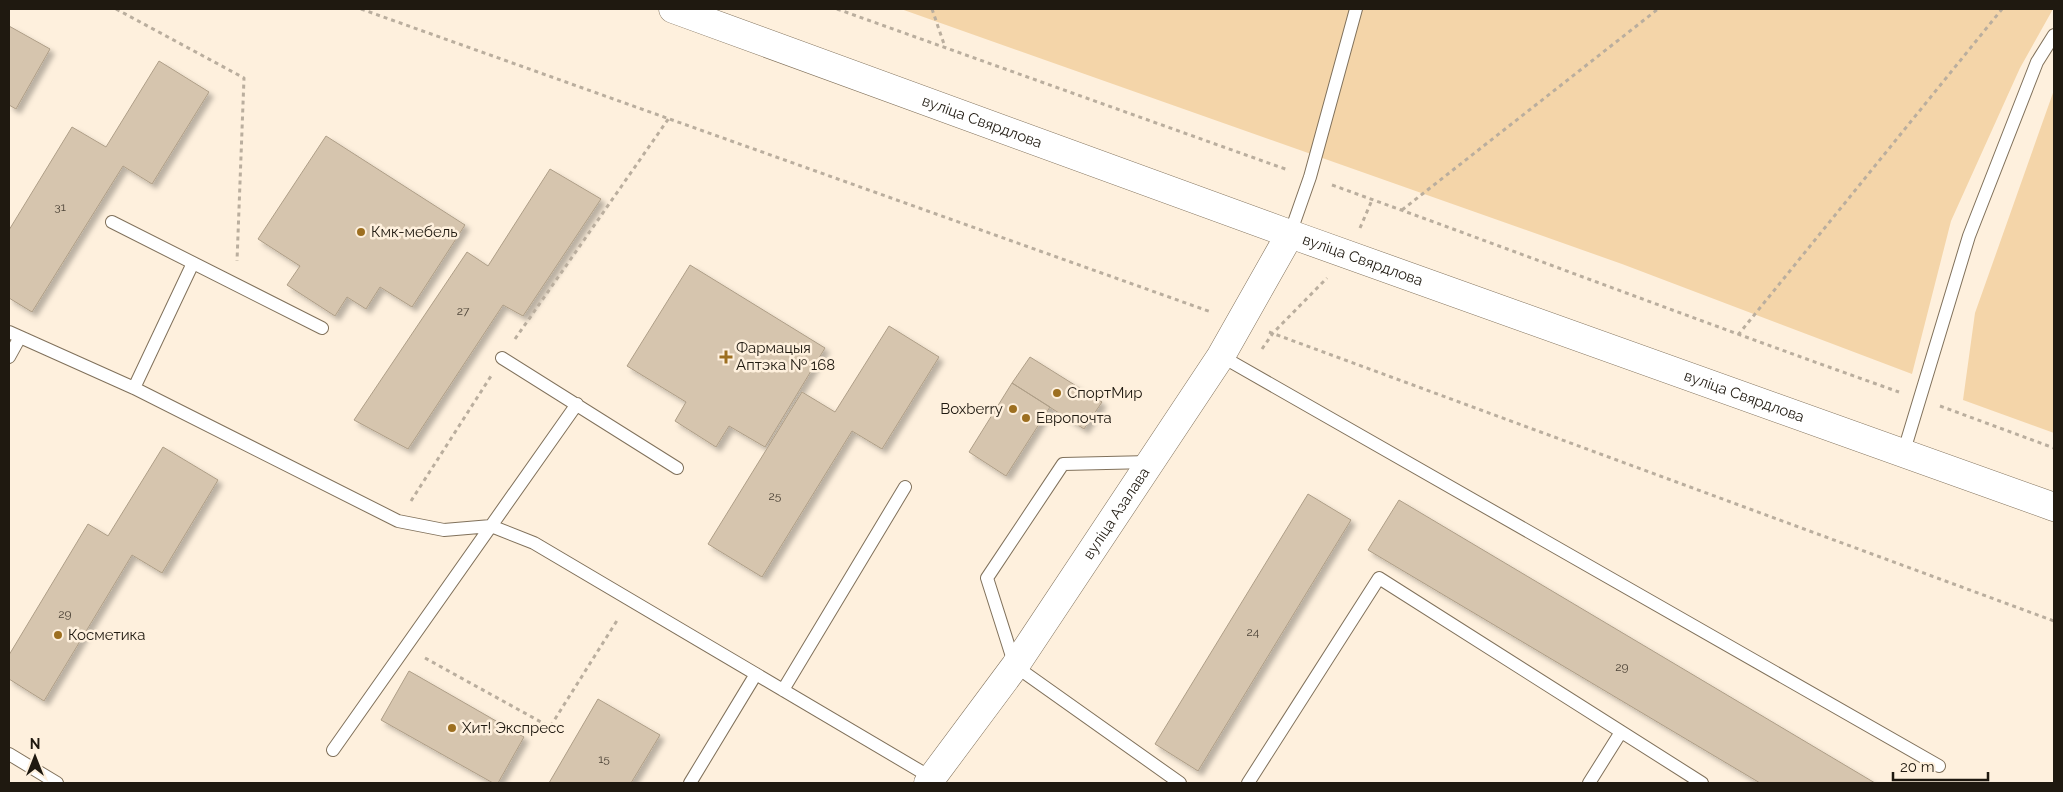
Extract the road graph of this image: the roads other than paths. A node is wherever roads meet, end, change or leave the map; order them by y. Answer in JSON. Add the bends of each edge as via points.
{"nodes":[{"id":1,"x":673,"y":9,"type":"edge"},
{"id":2,"x":1356,"y":9,"type":"edge"},
{"id":3,"x":2054,"y":35,"type":"edge"},
{"id":4,"x":112,"y":222,"type":"dead end"},
{"id":5,"x":1290,"y":234,"type":"junction"},
{"id":6,"x":194,"y":263,"type":"junction"},
{"id":7,"x":322,"y":328,"type":"dead end"},
{"id":8,"x":14,"y":334,"type":"edge"},
{"id":9,"x":1221,"y":356,"type":"junction"},
{"id":10,"x":9,"y":357,"type":"edge"},
{"id":11,"x":502,"y":358,"type":"road end"},
{"id":12,"x":134,"y":388,"type":"junction"},
{"id":13,"x":577,"y":404,"type":"junction"},
{"id":14,"x":1903,"y":454,"type":"junction"},
{"id":15,"x":1150,"y":462,"type":"junction"},
{"id":16,"x":677,"y":468,"type":"dead end"},
{"id":17,"x":905,"y":487,"type":"dead end"},
{"id":18,"x":2054,"y":507,"type":"edge"},
{"id":19,"x":491,"y":526,"type":"junction"},
{"id":20,"x":1015,"y":666,"type":"junction"},
{"id":21,"x":756,"y":674,"type":"junction"},
{"id":22,"x":783,"y":690,"type":"junction"},
{"id":23,"x":1621,"y":732,"type":"junction"},
{"id":24,"x":333,"y":750,"type":"dead end"},
{"id":25,"x":9,"y":754,"type":"edge"},
{"id":26,"x":1939,"y":766,"type":"dead end"},
{"id":27,"x":930,"y":781,"type":"edge"},
{"id":28,"x":56,"y":783,"type":"edge"},
{"id":29,"x":690,"y":783,"type":"edge"},
{"id":30,"x":1180,"y":783,"type":"edge"},
{"id":31,"x":1248,"y":783,"type":"edge"},
{"id":32,"x":1589,"y":783,"type":"edge"},
{"id":33,"x":1702,"y":783,"type":"edge"}],
"edges":[{"from":1,"to":5,"type":"main road","name":"вуліца Свярдлова"},
{"from":2,"to":5,"type":"lane","via":[[1310,178]]},
{"from":3,"to":14,"type":"lane","via":[[2037,62],[1969,236]]},
{"from":4,"to":6,"type":"lane"},
{"from":5,"to":9,"type":"main road","name":"вуліца Азалава"},
{"from":5,"to":14,"type":"main road","name":"вуліца Свярдлова"},
{"from":6,"to":7,"type":"lane"},
{"from":6,"to":12,"type":"lane"},
{"from":8,"to":10,"type":"lane"},
{"from":8,"to":12,"type":"lane"},
{"from":9,"to":15,"type":"main road","name":"вуліца Азалава"},
{"from":9,"to":26,"type":"lane"},
{"from":11,"to":13,"type":"lane"},
{"from":12,"to":19,"type":"lane","via":[[398,521],[444,530]]},
{"from":13,"to":16,"type":"lane"},
{"from":13,"to":19,"type":"lane"},
{"from":14,"to":18,"type":"main road","name":"вуліца Свярдлова"},
{"from":15,"to":20,"type":"main road","name":"вуліца Азалава"},
{"from":15,"to":20,"type":"lane","via":[[1063,464],[987,578]]},
{"from":17,"to":22,"type":"lane"},
{"from":19,"to":21,"type":"lane","via":[[534,543]]},
{"from":19,"to":24,"type":"lane"},
{"from":20,"to":27,"type":"main road","name":"вуліца Азалава"},
{"from":20,"to":30,"type":"lane"},
{"from":21,"to":22,"type":"lane"},
{"from":21,"to":29,"type":"lane"},
{"from":22,"to":27,"type":"lane"},
{"from":23,"to":31,"type":"lane","via":[[1379,578]]},
{"from":23,"to":32,"type":"lane"},
{"from":23,"to":33,"type":"lane"},
{"from":25,"to":28,"type":"lane"}]}
